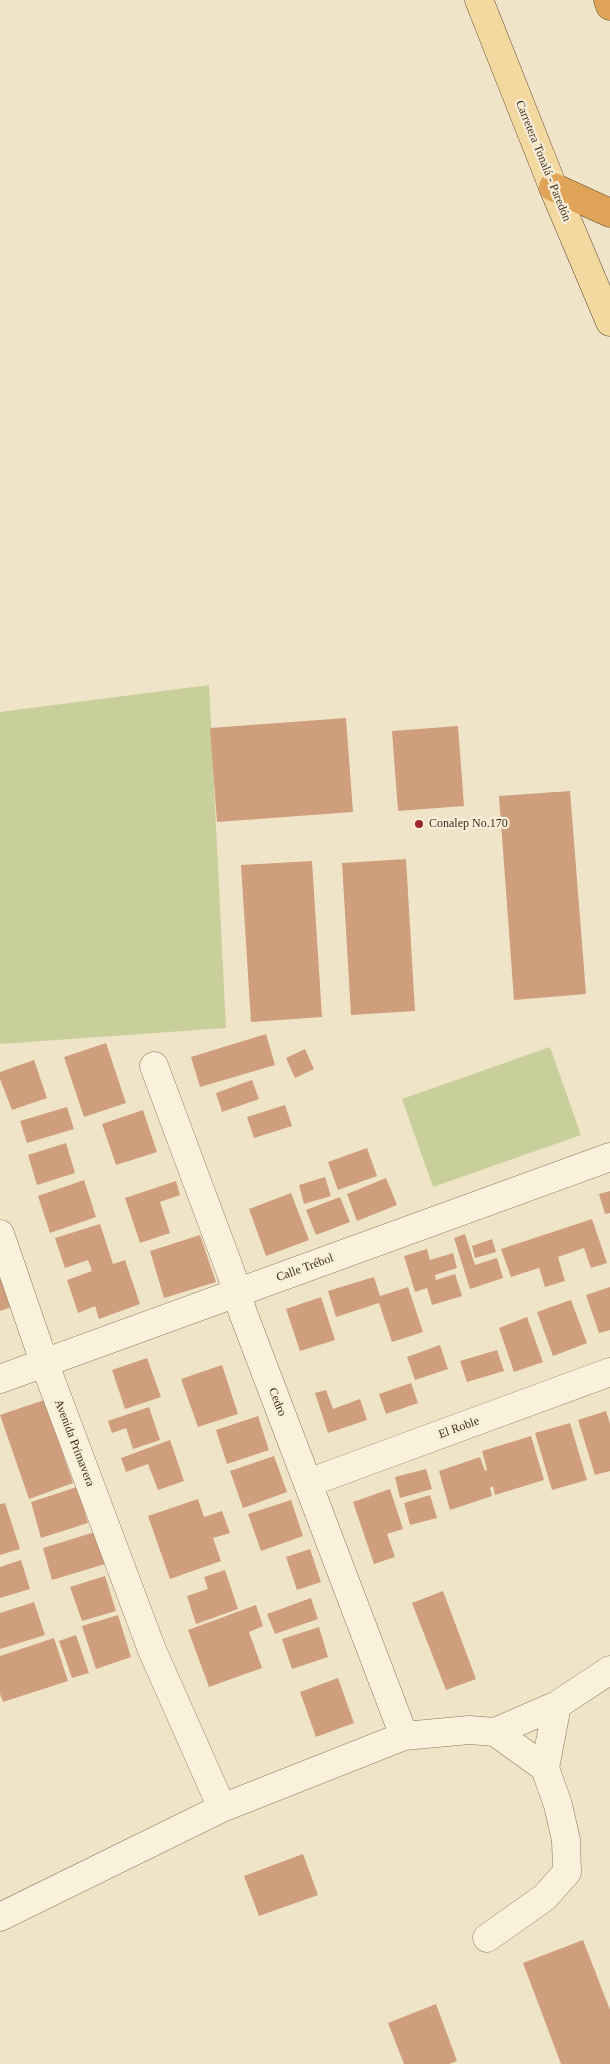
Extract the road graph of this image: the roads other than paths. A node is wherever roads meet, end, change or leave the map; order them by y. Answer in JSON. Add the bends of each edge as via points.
{"nodes":[{"id":1,"x":479,"y":0,"type":"edge"},
{"id":2,"x":608,"y":0,"type":"edge"},
{"id":3,"x":610,"y":6,"type":"edge"},
{"id":4,"x":553,"y":188,"type":"junction"},
{"id":5,"x":610,"y":213,"type":"edge"},
{"id":6,"x":610,"y":322,"type":"edge"},
{"id":7,"x":154,"y":1066,"type":"dead end"},
{"id":8,"x":610,"y":1157,"type":"edge"},
{"id":9,"x":0,"y":1234,"type":"edge"},
{"id":10,"x":237,"y":1293,"type":"junction"},
{"id":11,"x":44,"y":1362,"type":"junction"},
{"id":12,"x":610,"y":1372,"type":"edge"},
{"id":13,"x":0,"y":1379,"type":"edge"},
{"id":14,"x":308,"y":1483,"type":"junction"},
{"id":15,"x":610,"y":1670,"type":"edge"},
{"id":16,"x":558,"y":1705,"type":"junction"},
{"id":17,"x":496,"y":1732,"type":"junction"},
{"id":18,"x":404,"y":1736,"type":"junction"},
{"id":19,"x":545,"y":1768,"type":"junction"},
{"id":20,"x":222,"y":1808,"type":"junction"},
{"id":21,"x":0,"y":1917,"type":"edge"},
{"id":22,"x":487,"y":1938,"type":"dead end"}],
"edges":[{"from":1,"to":4,"type":"main road","name":"Carretera Tonalá - Paredón"},
{"from":2,"to":3,"type":"highway"},
{"from":4,"to":5,"type":"highway"},
{"from":4,"to":6,"type":"main road","name":"Carretera Tonalá - Paredón"},
{"from":7,"to":10,"type":"street","name":"Cedro"},
{"from":8,"to":10,"type":"street","name":"Calle Trébol"},
{"from":9,"to":11,"type":"street","name":"Avenida Primavera"},
{"from":10,"to":11,"type":"street","name":"Calle Trébol"},
{"from":10,"to":14,"type":"street","name":"Cedro"},
{"from":11,"to":13,"type":"street","name":"Calle Trébol"},
{"from":11,"to":20,"type":"street","name":"Avenida Primavera","via":[[152,1650]]},
{"from":12,"to":14,"type":"street","name":"El Roble"},
{"from":14,"to":18,"type":"street","name":"Cedro"},
{"from":15,"to":16,"type":"street"},
{"from":16,"to":17,"type":"street"},
{"from":16,"to":19,"type":"street"},
{"from":17,"to":18,"type":"street","via":[[469,1730]]},
{"from":17,"to":19,"type":"street"},
{"from":18,"to":20,"type":"street"},
{"from":19,"to":22,"type":"street","via":[[566,1840],[567,1872],[545,1897]]},
{"from":20,"to":21,"type":"street"}]}
